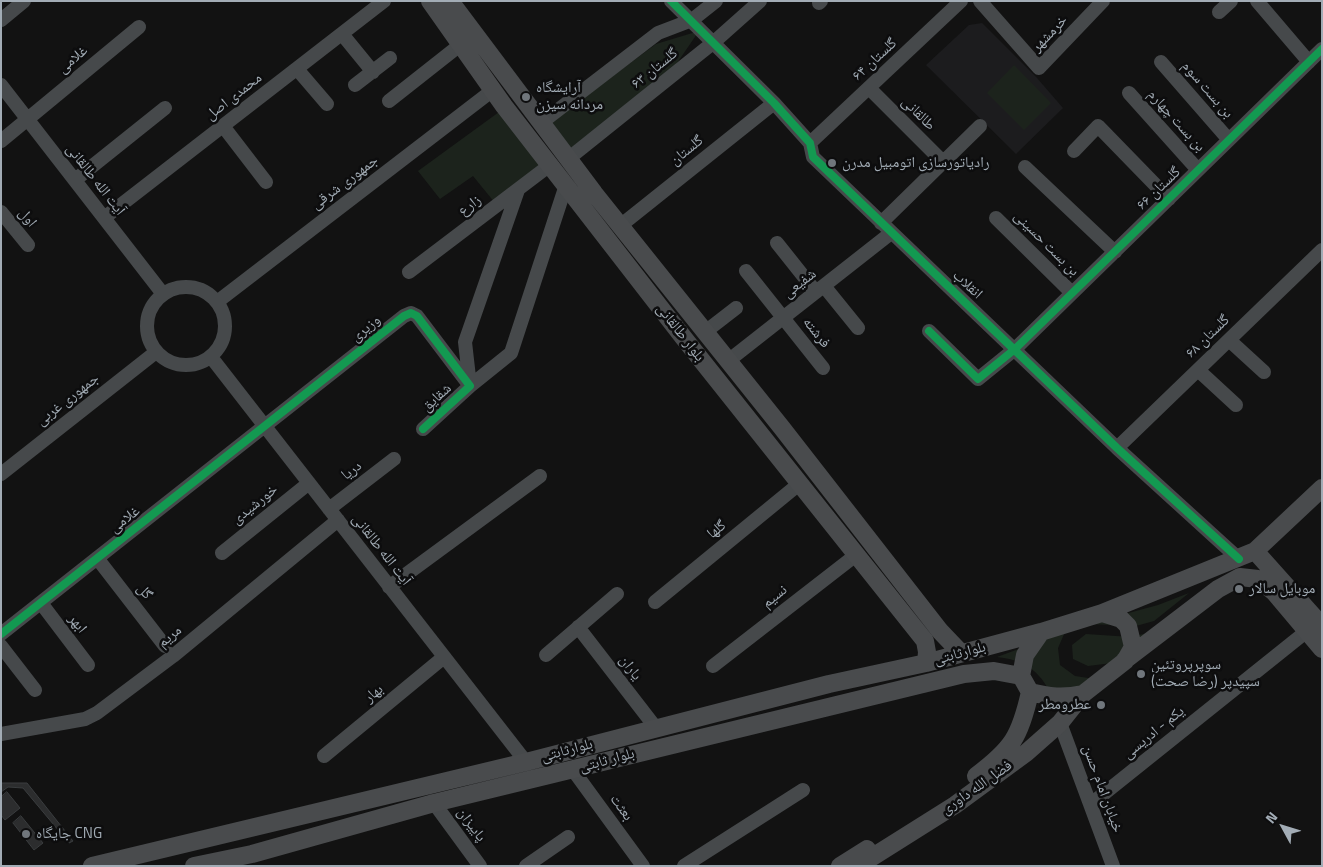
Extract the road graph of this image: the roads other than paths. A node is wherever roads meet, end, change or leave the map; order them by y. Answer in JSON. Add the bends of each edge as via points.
{"nodes":[{"id":1,"x":24,"y":1,"type":"edge"},
{"id":2,"x":384,"y":1,"type":"edge"},
{"id":3,"x":430,"y":1,"type":"edge"},
{"id":4,"x":450,"y":1,"type":"edge"},
{"id":5,"x":671,"y":1,"type":"edge"},
{"id":6,"x":716,"y":1,"type":"edge"},
{"id":7,"x":760,"y":1,"type":"edge"},
{"id":8,"x":980,"y":1,"type":"edge"},
{"id":9,"x":1103,"y":1,"type":"edge"},
{"id":10,"x":1231,"y":1,"type":"edge"},
{"id":11,"x":1256,"y":1,"type":"edge"},
{"id":12,"x":953,"y":4,"type":"edge"},
{"id":13,"x":1219,"y":12,"type":"dead end"},
{"id":14,"x":1,"y":20,"type":"edge"},
{"id":15,"x":692,"y":20,"type":"junction"},
{"id":16,"x":139,"y":27,"type":"dead end"},
{"id":17,"x":342,"y":34,"type":"junction"},
{"id":18,"x":714,"y":42,"type":"junction"},
{"id":19,"x":460,"y":46,"type":"junction"},
{"id":20,"x":1322,"y":49,"type":"edge"},
{"id":21,"x":390,"y":58,"type":"dead end"},
{"id":22,"x":1161,"y":62,"type":"dead end"},
{"id":23,"x":1309,"y":62,"type":"junction"},
{"id":24,"x":296,"y":69,"type":"junction"},
{"id":25,"x":373,"y":72,"type":"junction"},
{"id":26,"x":1,"y":85,"type":"edge"},
{"id":27,"x":355,"y":85,"type":"dead end"},
{"id":28,"x":868,"y":88,"type":"junction"},
{"id":29,"x":493,"y":90,"type":"junction"},
{"id":30,"x":1130,"y":93,"type":"dead end"},
{"id":31,"x":389,"y":100,"type":"dead end"},
{"id":32,"x":774,"y":103,"type":"junction"},
{"id":33,"x":327,"y":104,"type":"dead end"},
{"id":34,"x":165,"y":108,"type":"dead end"},
{"id":35,"x":28,"y":119,"type":"junction"},
{"id":36,"x":541,"y":122,"type":"junction"},
{"id":37,"x":223,"y":126,"type":"junction"},
{"id":38,"x":980,"y":126,"type":"dead end"},
{"id":39,"x":1229,"y":140,"type":"junction"},
{"id":40,"x":1,"y":141,"type":"edge"},
{"id":41,"x":810,"y":143,"type":"junction"},
{"id":42,"x":1074,"y":151,"type":"dead end"},
{"id":43,"x":568,"y":159,"type":"junction"},
{"id":44,"x":944,"y":163,"type":"junction"},
{"id":45,"x":550,"y":164,"type":"junction"},
{"id":46,"x":1024,"y":166,"type":"dead end"},
{"id":47,"x":1198,"y":170,"type":"junction"},
{"id":48,"x":75,"y":180,"type":"junction"},
{"id":49,"x":266,"y":182,"type":"dead end"},
{"id":50,"x":566,"y":185,"type":"junction"},
{"id":51,"x":518,"y":190,"type":"junction"},
{"id":52,"x":1169,"y":198,"type":"junction"},
{"id":53,"x":1,"y":212,"type":"edge"},
{"id":54,"x":104,"y":218,"type":"junction"},
{"id":55,"x":996,"y":218,"type":"dead end"},
{"id":56,"x":620,"y":226,"type":"junction"},
{"id":57,"x":886,"y":228,"type":"junction"},
{"id":58,"x":777,"y":243,"type":"dead end"},
{"id":59,"x":28,"y":245,"type":"dead end"},
{"id":60,"x":1322,"y":250,"type":"edge"},
{"id":61,"x":1115,"y":252,"type":"junction"},
{"id":62,"x":746,"y":271,"type":"dead end"},
{"id":63,"x":409,"y":272,"type":"dead end"},
{"id":64,"x":820,"y":289,"type":"junction"},
{"id":65,"x":1072,"y":293,"type":"junction"},
{"id":66,"x":163,"y":294,"type":"junction"},
{"id":67,"x":217,"y":302,"type":"junction"},
{"id":68,"x":736,"y":308,"type":"dead end"},
{"id":69,"x":783,"y":317,"type":"junction"},
{"id":70,"x":858,"y":328,"type":"dead end"},
{"id":71,"x":928,"y":331,"type":"dead end"},
{"id":72,"x":705,"y":332,"type":"junction"},
{"id":73,"x":1229,"y":340,"type":"junction"},
{"id":74,"x":1015,"y":349,"type":"junction"},
{"id":75,"x":156,"y":352,"type":"junction"},
{"id":76,"x":211,"y":357,"type":"junction"},
{"id":77,"x":728,"y":360,"type":"junction"},
{"id":78,"x":823,"y":368,"type":"dead end"},
{"id":79,"x":1198,"y":370,"type":"junction"},
{"id":80,"x":1264,"y":372,"type":"dead end"},
{"id":81,"x":470,"y":386,"type":"junction"},
{"id":82,"x":1236,"y":405,"type":"dead end"},
{"id":83,"x":265,"y":427,"type":"junction"},
{"id":84,"x":423,"y":429,"type":"dead end"},
{"id":85,"x":1117,"y":448,"type":"junction"},
{"id":86,"x":394,"y":459,"type":"dead end"},
{"id":87,"x":1,"y":474,"type":"edge"},
{"id":88,"x":540,"y":476,"type":"dead end"},
{"id":89,"x":308,"y":483,"type":"junction"},
{"id":90,"x":799,"y":484,"type":"junction"},
{"id":91,"x":1322,"y":488,"type":"edge"},
{"id":92,"x":329,"y":508,"type":"junction"},
{"id":93,"x":338,"y":520,"type":"junction"},
{"id":94,"x":222,"y":554,"type":"dead end"},
{"id":95,"x":856,"y":554,"type":"junction"},
{"id":96,"x":1247,"y":555,"type":"junction"},
{"id":97,"x":98,"y":558,"type":"junction"},
{"id":98,"x":389,"y":587,"type":"junction"},
{"id":99,"x":617,"y":594,"type":"dead end"},
{"id":100,"x":655,"y":602,"type":"dead end"},
{"id":101,"x":40,"y":603,"type":"junction"},
{"id":102,"x":1102,"y":613,"type":"junction"},
{"id":103,"x":578,"y":627,"type":"junction"},
{"id":104,"x":1314,"y":628,"type":"edge"},
{"id":105,"x":940,"y":631,"type":"junction"},
{"id":106,"x":1041,"y":632,"type":"junction"},
{"id":107,"x":1,"y":634,"type":"edge"},
{"id":108,"x":924,"y":641,"type":"junction"},
{"id":109,"x":1,"y":646,"type":"edge"},
{"id":110,"x":166,"y":646,"type":"dead end"},
{"id":111,"x":1322,"y":649,"type":"edge"},
{"id":112,"x":960,"y":652,"type":"junction"},
{"id":113,"x":546,"y":655,"type":"dead end"},
{"id":114,"x":444,"y":657,"type":"junction"},
{"id":115,"x":1125,"y":661,"type":"junction"},
{"id":116,"x":926,"y":663,"type":"junction"},
{"id":117,"x":88,"y":665,"type":"dead end"},
{"id":118,"x":713,"y":666,"type":"dead end"},
{"id":119,"x":1021,"y":676,"type":"junction"},
{"id":120,"x":35,"y":690,"type":"dead end"},
{"id":121,"x":1030,"y":692,"type":"junction"},
{"id":122,"x":1083,"y":694,"type":"junction"},
{"id":123,"x":1060,"y":723,"type":"junction"},
{"id":124,"x":664,"y":726,"type":"junction"},
{"id":125,"x":1,"y":734,"type":"edge"},
{"id":126,"x":677,"y":745,"type":"junction"},
{"id":127,"x":658,"y":748,"type":"junction"},
{"id":128,"x":324,"y":756,"type":"dead end"},
{"id":129,"x":526,"y":762,"type":"junction"},
{"id":130,"x":573,"y":770,"type":"junction"},
{"id":131,"x":803,"y":790,"type":"dead end"},
{"id":132,"x":434,"y":803,"type":"junction"},
{"id":133,"x":1091,"y":804,"type":"junction"},
{"id":134,"x":270,"y":822,"type":"junction"},
{"id":135,"x":568,"y":837,"type":"dead end"},
{"id":136,"x":202,"y":839,"type":"junction"},
{"id":137,"x":252,"y":854,"type":"junction"},
{"id":138,"x":92,"y":866,"type":"edge"},
{"id":139,"x":187,"y":866,"type":"edge"},
{"id":140,"x":194,"y":866,"type":"edge"},
{"id":141,"x":480,"y":866,"type":"edge"},
{"id":142,"x":526,"y":866,"type":"edge"},
{"id":143,"x":643,"y":866,"type":"edge"},
{"id":144,"x":684,"y":866,"type":"edge"},
{"id":145,"x":840,"y":866,"type":"edge"},
{"id":146,"x":858,"y":866,"type":"edge"},
{"id":147,"x":1113,"y":866,"type":"edge"}],
"edges":[{"from":1,"to":14,"type":"street"},
{"from":2,"to":17,"type":"street","name":"محمدی اصل"},
{"from":3,"to":19,"type":"main road","name":"بلوار طالقانی"},
{"from":4,"to":36,"type":"main road","name":"بلوار طالقانی"},
{"from":5,"to":15,"type":"street","name":"انقلاب"},
{"from":6,"to":15,"type":"street","name":"گلستان ۶۳"},
{"from":7,"to":18,"type":"street","name":"گلستان ۶۳"},
{"from":8,"to":9,"type":"street","name":"خرمشهر","via":[[1039,68]]},
{"from":10,"to":13,"type":"street"},
{"from":11,"to":23,"type":"street"},
{"from":12,"to":28,"type":"street","name":"گلستان ۶۴"},
{"from":15,"to":18,"type":"street","name":"انقلاب"},
{"from":15,"to":36,"type":"street","name":"گلستان ۶۳","via":[[658,33]]},
{"from":16,"to":35,"type":"street","name":"غلامی"},
{"from":17,"to":24,"type":"street","name":"محمدی اصل"},
{"from":17,"to":25,"type":"street"},
{"from":18,"to":32,"type":"street","name":"انقلاب"},
{"from":18,"to":43,"type":"street","name":"گلستان ۶۳"},
{"from":19,"to":29,"type":"main road","name":"بلوار طالقانی"},
{"from":19,"to":31,"type":"street"},
{"from":20,"to":23,"type":"street","name":"گلستان ۶۶"},
{"from":21,"to":25,"type":"street"},
{"from":22,"to":39,"type":"street","name":"بن بست سوم"},
{"from":23,"to":39,"type":"street","name":"گلستان ۶۶"},
{"from":24,"to":33,"type":"street"},
{"from":24,"to":37,"type":"street","name":"محمدی اصل"},
{"from":25,"to":27,"type":"street"},
{"from":26,"to":35,"type":"street","name":"آیت الله طالقانی"},
{"from":28,"to":41,"type":"street","name":"گلستان ۶۴"},
{"from":28,"to":44,"type":"street","name":"طالقانی"},
{"from":29,"to":45,"type":"main road","name":"بلوار طالقانی"},
{"from":29,"to":67,"type":"street","name":"جمهوری شرقی"},
{"from":30,"to":47,"type":"street","name":"بن بست چهارم"},
{"from":32,"to":41,"type":"street","name":"انقلاب"},
{"from":32,"to":56,"type":"street","name":"گلستان"},
{"from":34,"to":48,"type":"street"},
{"from":35,"to":40,"type":"street","name":"غلامی"},
{"from":35,"to":48,"type":"street","name":"آیت الله طالقانی"},
{"from":36,"to":43,"type":"main road","name":"بلوار طالقانی"},
{"from":37,"to":49,"type":"street"},
{"from":37,"to":54,"type":"street","name":"محمدی اصل"},
{"from":38,"to":44,"type":"street","name":"شفیعی"},
{"from":39,"to":47,"type":"street","name":"گلستان ۶۶"},
{"from":41,"to":57,"type":"street","name":"انقلاب","via":[[813,158]]},
{"from":42,"to":52,"type":"street","via":[[1098,126]]},
{"from":43,"to":56,"type":"main road","name":"بلوار طالقانی"},
{"from":44,"to":57,"type":"street","name":"شفیعی"},
{"from":45,"to":50,"type":"main road","name":"بلوار طالقانی"},
{"from":45,"to":51,"type":"street","name":"زارع"},
{"from":46,"to":61,"type":"street"},
{"from":47,"to":52,"type":"street","name":"گلستان ۶۶"},
{"from":48,"to":54,"type":"street","name":"آیت الله طالقانی"},
{"from":50,"to":81,"type":"street","name":"شقایق","via":[[511,353]]},
{"from":50,"to":90,"type":"main road","name":"بلوار طالقانی"},
{"from":51,"to":63,"type":"street","name":"زارع"},
{"from":51,"to":81,"type":"street","name":"شقایق","via":[[464,342]]},
{"from":52,"to":61,"type":"street","name":"گلستان ۶۶"},
{"from":53,"to":59,"type":"street","name":"اول"},
{"from":54,"to":66,"type":"street","name":"آیت الله طالقانی"},
{"from":55,"to":65,"type":"street","name":"بن بست حسینی"},
{"from":56,"to":72,"type":"main road","name":"بلوار طالقانی"},
{"from":57,"to":64,"type":"street","name":"شفیعی"},
{"from":57,"to":74,"type":"street","name":"انقلاب"},
{"from":58,"to":64,"type":"street"},
{"from":60,"to":73,"type":"street","name":"گلستان ۶۸"},
{"from":61,"to":65,"type":"street","name":"گلستان ۶۶"},
{"from":62,"to":69,"type":"street","name":"فرشته"},
{"from":64,"to":69,"type":"street","name":"شفیعی"},
{"from":64,"to":70,"type":"street"},
{"from":65,"to":74,"type":"street","name":"گلستان ۶۶"},
{"from":66,"to":67,"type":"street","via":[[186,287],[198,288]]},
{"from":66,"to":75,"type":"street","via":[[154,304],[147,322],[149,341]]},
{"from":67,"to":76,"type":"street","via":[[223,312],[225,331],[219,348]]},
{"from":68,"to":72,"type":"street"},
{"from":69,"to":77,"type":"street","name":"شفیعی"},
{"from":69,"to":78,"type":"street","name":"فرشته"},
{"from":71,"to":74,"type":"street","name":"گلستان ۶۶","via":[[978,379]]},
{"from":72,"to":77,"type":"main road","name":"بلوار طالقانی"},
{"from":73,"to":79,"type":"street","name":"گلستان ۶۸"},
{"from":73,"to":80,"type":"street"},
{"from":74,"to":85,"type":"street","name":"انقلاب"},
{"from":75,"to":76,"type":"street","via":[[176,365],[188,366]]},
{"from":75,"to":87,"type":"street","name":"جمهوری غربی"},
{"from":76,"to":83,"type":"street","name":"آیت الله طالقانی"},
{"from":77,"to":105,"type":"main road","name":"بلوار طالقانی"},
{"from":79,"to":82,"type":"street"},
{"from":79,"to":85,"type":"street","name":"گلستان ۶۸"},
{"from":81,"to":83,"type":"street","name":"وزیری","via":[[417,316],[411,313]]},
{"from":81,"to":84,"type":"street","name":"شقایق"},
{"from":83,"to":89,"type":"street","name":"آیت الله طالقانی"},
{"from":83,"to":97,"type":"street","name":"غلامی"},
{"from":85,"to":96,"type":"street","name":"انقلاب"},
{"from":86,"to":92,"type":"street","name":"دریا"},
{"from":88,"to":98,"type":"street"},
{"from":89,"to":92,"type":"street","name":"آیت الله طالقانی"},
{"from":89,"to":94,"type":"street","name":"خورشیدی"},
{"from":90,"to":95,"type":"main road","name":"بلوار طالقانی"},
{"from":90,"to":100,"type":"street","name":"گلها"},
{"from":91,"to":96,"type":"main road"},
{"from":92,"to":93,"type":"street","name":"آیت الله طالقانی"},
{"from":93,"to":98,"type":"street","name":"آیت الله طالقانی"},
{"from":93,"to":125,"type":"street","name":"مریم","via":[[174,656],[97,713],[85,719]]},
{"from":95,"to":108,"type":"main road","name":"بلوار طالقانی"},
{"from":95,"to":118,"type":"street","name":"نسیم"},
{"from":96,"to":102,"type":"main road"},
{"from":96,"to":104,"type":"main road"},
{"from":97,"to":101,"type":"street","name":"غلامی"},
{"from":97,"to":110,"type":"street","name":"گل"},
{"from":98,"to":114,"type":"street","name":"آیت الله طالقانی"},
{"from":99,"to":103,"type":"street"},
{"from":101,"to":107,"type":"street","name":"غلامی"},
{"from":101,"to":117,"type":"street","name":"ابهر"},
{"from":102,"to":106,"type":"main road"},
{"from":102,"to":115,"type":"main road","via":[[1121,619],[1128,626],[1133,647]]},
{"from":103,"to":113,"type":"street"},
{"from":103,"to":124,"type":"street","name":"یاران"},
{"from":104,"to":111,"type":"main road"},
{"from":104,"to":115,"type":"main road","via":[[1258,579],[1240,577],[1218,588]]},
{"from":104,"to":133,"type":"street","name":"یکم - ادریسی"},
{"from":105,"to":108,"type":"main road","via":[[936,640]]},
{"from":105,"to":112,"type":"main road","name":"بلوار طالقانی"},
{"from":106,"to":112,"type":"main road","name":"بلوارثابتی"},
{"from":106,"to":119,"type":"main road","via":[[1025,655]]},
{"from":108,"to":116,"type":"main road"},
{"from":109,"to":120,"type":"street"},
{"from":112,"to":116,"type":"main road","name":"بلوارثابتی"},
{"from":114,"to":128,"type":"street","name":"بهار"},
{"from":114,"to":129,"type":"street","name":"آیت الله طالقانی"},
{"from":115,"to":122,"type":"main road"},
{"from":116,"to":124,"type":"main road","name":"بلوارثابتی"},
{"from":119,"to":121,"type":"main road"},
{"from":119,"to":126,"type":"main road","name":"بلوار ثابتی","via":[[994,671],[964,674]]},
{"from":121,"to":122,"type":"main road","via":[[1066,698]]},
{"from":121,"to":145,"type":"main road","name":"فضل الله داوری","via":[[1014,742],[987,768],[949,797]]},
{"from":122,"to":123,"type":"main road","name":"فضل الله داوری"},
{"from":123,"to":133,"type":"street","name":"خیابان امام حسن"},
{"from":123,"to":146,"type":"main road","name":"فضل الله داوری","via":[[1026,753],[955,805]]},
{"from":124,"to":126,"type":"main road"},
{"from":124,"to":127,"type":"main road"},
{"from":124,"to":129,"type":"main road","name":"بلوارثابتی"},
{"from":126,"to":127,"type":"main road","name":"بلوار ثابتی"},
{"from":127,"to":130,"type":"main road","name":"بلوار ثابتی"},
{"from":129,"to":134,"type":"main road","name":"بلوارثابتی"},
{"from":130,"to":132,"type":"main road","name":"بلوار ثابتی"},
{"from":130,"to":143,"type":"street","name":"بعثت"},
{"from":131,"to":144,"type":"street"},
{"from":132,"to":137,"type":"main road","name":"بلوار ثابتی"},
{"from":132,"to":141,"type":"street","name":"پاییزان"},
{"from":133,"to":147,"type":"street","name":"خیابان امام حسن"},
{"from":134,"to":136,"type":"main road","name":"بلوارثابتی"},
{"from":134,"to":137,"type":"main road","via":[[232,840],[230,845],[234,852]]},
{"from":135,"to":142,"type":"street"},
{"from":136,"to":138,"type":"main road","name":"بلوارثابتی"},
{"from":136,"to":139,"type":"main road","via":[[214,844],[216,852],[211,858]]},
{"from":137,"to":140,"type":"main road","name":"بلوار ثابتی"}]}
